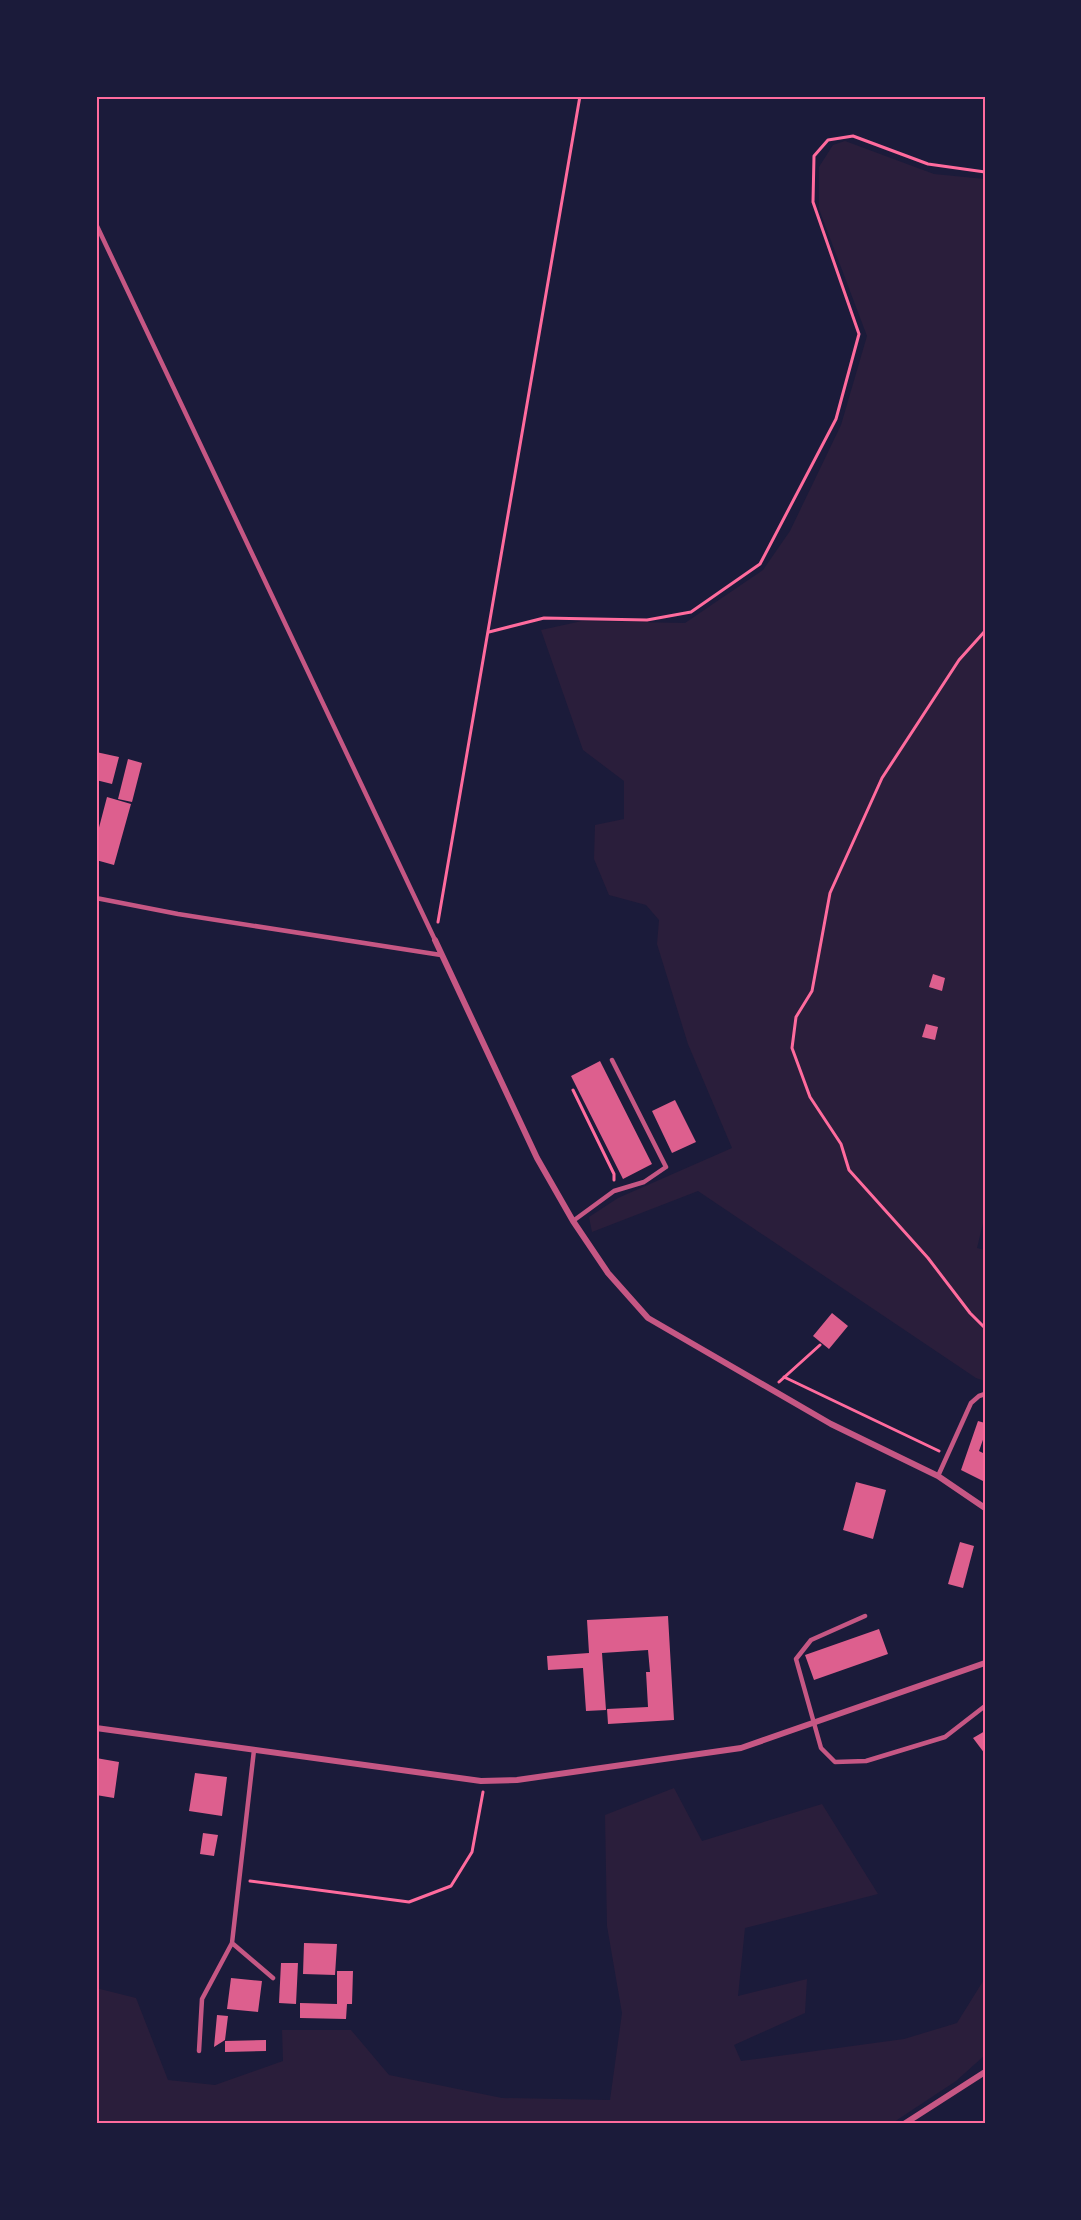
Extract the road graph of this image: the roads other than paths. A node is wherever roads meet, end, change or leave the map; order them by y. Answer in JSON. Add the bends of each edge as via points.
{"nodes":[{"id":1,"x":96,"y":224,"type":"edge"},
{"id":2,"x":96,"y":898,"type":"edge"},
{"id":3,"x":435,"y":940,"type":"joint"},
{"id":4,"x":441,"y":955,"type":"junction"},
{"id":5,"x":612,"y":1060,"type":"dead end"},
{"id":6,"x":573,"y":1221,"type":"junction"},
{"id":7,"x":985,"y":1394,"type":"edge"},
{"id":8,"x":938,"y":1476,"type":"junction"},
{"id":9,"x":985,"y":1508,"type":"edge"},
{"id":10,"x":865,"y":1616,"type":"dead end"},
{"id":11,"x":985,"y":1664,"type":"edge"},
{"id":12,"x":985,"y":1706,"type":"edge"},
{"id":13,"x":812,"y":1723,"type":"junction"},
{"id":14,"x":96,"y":1728,"type":"edge"},
{"id":15,"x":254,"y":1750,"type":"junction"},
{"id":16,"x":232,"y":1943,"type":"junction"},
{"id":17,"x":273,"y":1978,"type":"dead end"},
{"id":18,"x":199,"y":2051,"type":"dead end"},
{"id":19,"x":985,"y":2072,"type":"edge"},
{"id":20,"x":904,"y":2124,"type":"edge"}],
"edges":[{"from":1,"to":3,"type":"lane"},
{"from":2,"to":4,"type":"lane"},
{"from":3,"to":4,"type":"street"},
{"from":4,"to":6,"type":"street","via":[[537,1158]]},
{"from":5,"to":6,"type":"lane","via":[[666,1167],[644,1182],[614,1191]]},
{"from":6,"to":8,"type":"street","via":[[608,1273],[648,1318],[831,1424]]},
{"from":7,"to":8,"type":"lane","via":[[971,1403]]},
{"from":8,"to":9,"type":"street"},
{"from":10,"to":13,"type":"lane","via":[[811,1640],[796,1659]]},
{"from":11,"to":13,"type":"street"},
{"from":12,"to":13,"type":"lane","via":[[945,1737],[866,1761],[835,1762],[820,1748]]},
{"from":13,"to":15,"type":"street","via":[[741,1748],[517,1780],[485,1781]]},
{"from":14,"to":15,"type":"street"},
{"from":15,"to":16,"type":"lane"},
{"from":16,"to":17,"type":"lane"},
{"from":16,"to":18,"type":"lane","via":[[202,1999]]},
{"from":19,"to":20,"type":"street"}]}
